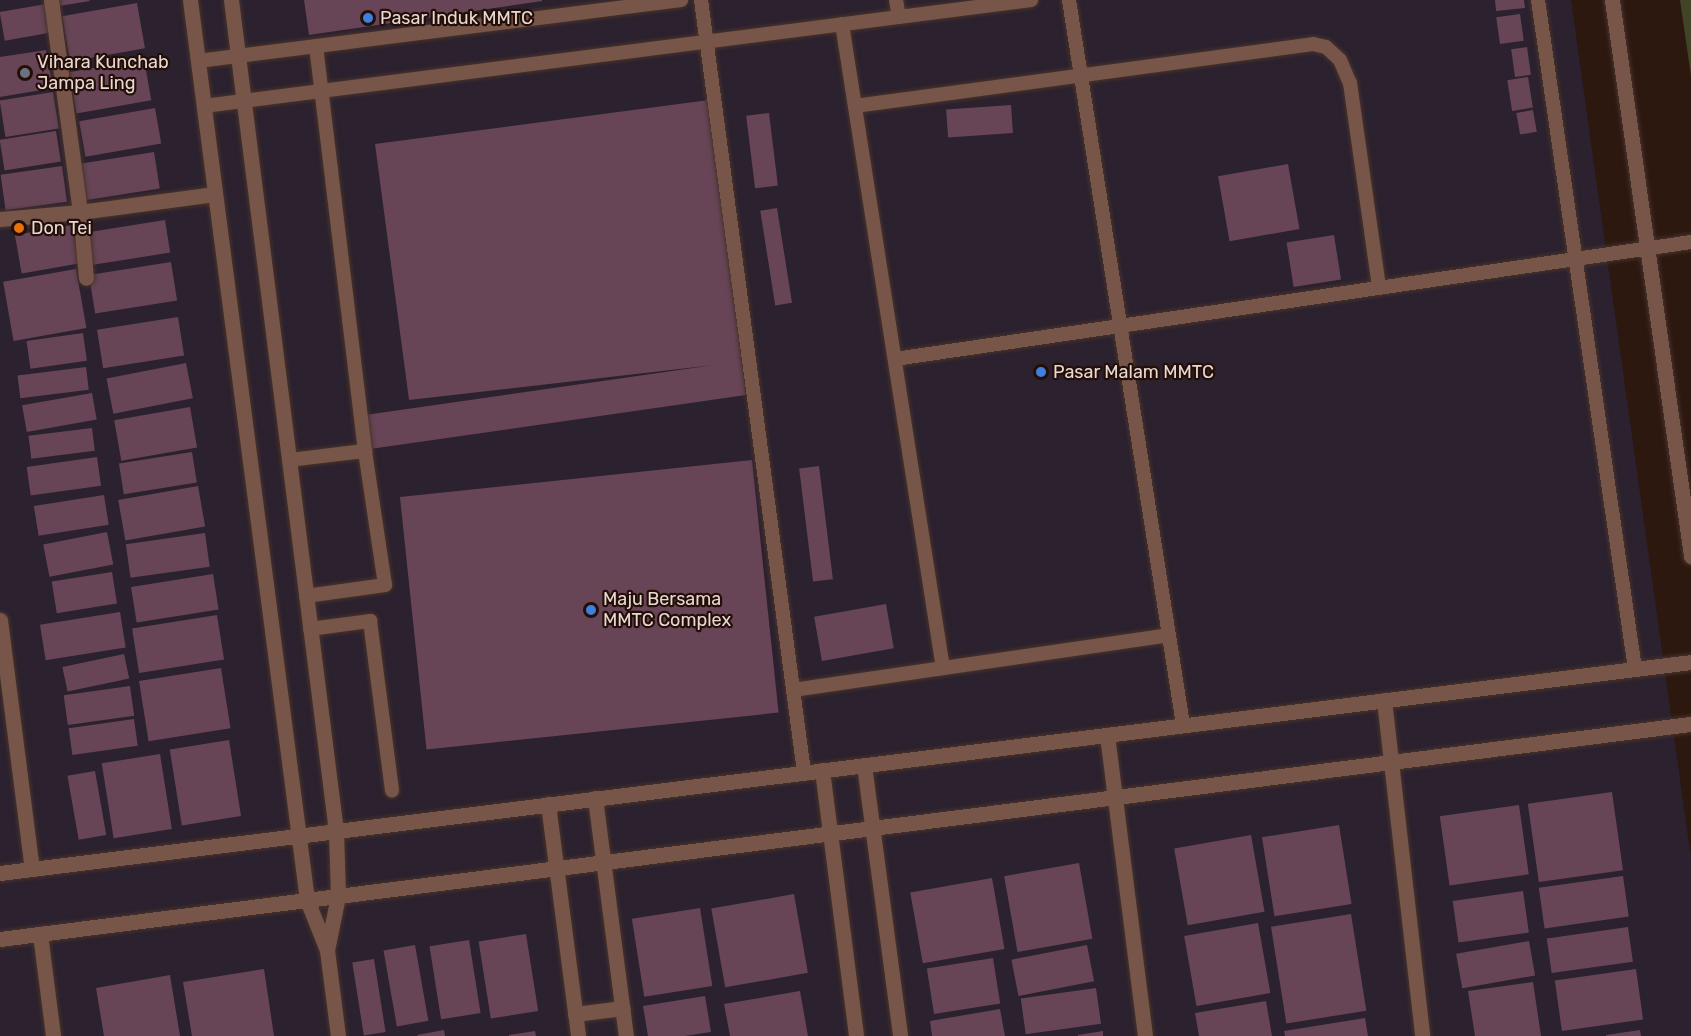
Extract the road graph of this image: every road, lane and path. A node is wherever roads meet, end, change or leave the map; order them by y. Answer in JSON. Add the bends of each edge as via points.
{"nodes":[{"id":1,"x":51,"y":0,"type":"edge"},
{"id":2,"x":190,"y":0,"type":"edge"},
{"id":3,"x":231,"y":0,"type":"edge"},
{"id":4,"x":681,"y":0,"type":"edge"},
{"id":5,"x":701,"y":0,"type":"edge"},
{"id":6,"x":896,"y":0,"type":"edge"},
{"id":7,"x":1031,"y":0,"type":"edge"},
{"id":8,"x":1069,"y":0,"type":"edge"},
{"id":9,"x":1538,"y":0,"type":"edge"},
{"id":10,"x":1612,"y":0,"type":"edge"},
{"id":11,"x":899,"y":17,"type":"junction"},
{"id":12,"x":842,"y":24,"type":"junction"},
{"id":13,"x":706,"y":42,"type":"junction"},
{"id":14,"x":316,"y":46,"type":"junction"},
{"id":15,"x":238,"y":56,"type":"junction"},
{"id":16,"x":198,"y":62,"type":"junction"},
{"id":17,"x":1079,"y":75,"type":"junction"},
{"id":18,"x":321,"y":91,"type":"junction"},
{"id":19,"x":243,"y":101,"type":"junction"},
{"id":20,"x":204,"y":106,"type":"junction"},
{"id":21,"x":855,"y":106,"type":"junction"},
{"id":22,"x":215,"y":194,"type":"junction"},
{"id":23,"x":80,"y":212,"type":"junction"},
{"id":24,"x":0,"y":219,"type":"edge"},
{"id":25,"x":1691,"y":242,"type":"edge"},
{"id":26,"x":1647,"y":250,"type":"junction"},
{"id":27,"x":1576,"y":260,"type":"junction"},
{"id":28,"x":86,"y":278,"type":"dead end"},
{"id":29,"x":1379,"y":288,"type":"junction"},
{"id":30,"x":1119,"y":324,"type":"junction"},
{"id":31,"x":895,"y":359,"type":"junction"},
{"id":32,"x":365,"y":451,"type":"junction"},
{"id":33,"x":289,"y":460,"type":"junction"},
{"id":34,"x":1690,"y":538,"type":"edge"},
{"id":35,"x":1691,"y":556,"type":"edge"},
{"id":36,"x":306,"y":597,"type":"junction"},
{"id":37,"x":0,"y":620,"type":"edge"},
{"id":38,"x":310,"y":629,"type":"junction"},
{"id":39,"x":1168,"y":635,"type":"junction"},
{"id":40,"x":1691,"y":662,"type":"edge"},
{"id":41,"x":943,"y":668,"type":"junction"},
{"id":42,"x":1635,"y":669,"type":"junction"},
{"id":43,"x":793,"y":690,"type":"junction"},
{"id":44,"x":1384,"y":700,"type":"junction"},
{"id":45,"x":1691,"y":724,"type":"edge"},
{"id":46,"x":1183,"y":725,"type":"junction"},
{"id":47,"x":1107,"y":735,"type":"junction"},
{"id":48,"x":1390,"y":762,"type":"junction"},
{"id":49,"x":864,"y":765,"type":"junction"},
{"id":50,"x":822,"y":770,"type":"junction"},
{"id":51,"x":804,"y":772,"type":"junction"},
{"id":52,"x":392,"y":791,"type":"dead end"},
{"id":53,"x":595,"y":798,"type":"junction"},
{"id":54,"x":1114,"y":798,"type":"junction"},
{"id":55,"x":548,"y":804,"type":"junction"},
{"id":56,"x":872,"y":828,"type":"junction"},
{"id":57,"x":336,"y":831,"type":"junction"},
{"id":58,"x":830,"y":834,"type":"junction"},
{"id":59,"x":298,"y":835,"type":"junction"},
{"id":60,"x":604,"y":862,"type":"junction"},
{"id":61,"x":556,"y":868,"type":"junction"},
{"id":62,"x":32,"y":869,"type":"junction"},
{"id":63,"x":0,"y":873,"type":"edge"},
{"id":64,"x":338,"y":896,"type":"junction"},
{"id":65,"x":307,"y":900,"type":"junction"},
{"id":66,"x":40,"y":934,"type":"junction"},
{"id":67,"x":0,"y":939,"type":"edge"},
{"id":68,"x":327,"y":950,"type":"junction"},
{"id":69,"x":623,"y":1008,"type":"junction"},
{"id":70,"x":575,"y":1014,"type":"junction"},
{"id":71,"x":53,"y":1036,"type":"edge"},
{"id":72,"x":338,"y":1036,"type":"edge"},
{"id":73,"x":578,"y":1036,"type":"edge"},
{"id":74,"x":626,"y":1036,"type":"edge"},
{"id":75,"x":856,"y":1036,"type":"edge"},
{"id":76,"x":900,"y":1036,"type":"edge"},
{"id":77,"x":1145,"y":1036,"type":"edge"},
{"id":78,"x":1422,"y":1036,"type":"edge"}],
"edges":[{"from":1,"to":23,"type":"street"},
{"from":2,"to":16,"type":"street"},
{"from":3,"to":15,"type":"street"},
{"from":4,"to":14,"type":"lane"},
{"from":5,"to":13,"type":"lane"},
{"from":6,"to":11,"type":"lane"},
{"from":7,"to":11,"type":"lane"},
{"from":8,"to":17,"type":"lane"},
{"from":9,"to":27,"type":"lane"},
{"from":10,"to":26,"type":"street"},
{"from":11,"to":12,"type":"lane"},
{"from":12,"to":13,"type":"lane"},
{"from":12,"to":21,"type":"lane"},
{"from":13,"to":18,"type":"lane"},
{"from":13,"to":43,"type":"lane"},
{"from":14,"to":15,"type":"lane"},
{"from":14,"to":18,"type":"lane"},
{"from":15,"to":16,"type":"lane"},
{"from":15,"to":19,"type":"street"},
{"from":16,"to":20,"type":"street"},
{"from":17,"to":21,"type":"lane"},
{"from":17,"to":29,"type":"lane","via":[[1313,44],[1326,47],[1340,60],[1350,83]]},
{"from":17,"to":30,"type":"lane"},
{"from":18,"to":19,"type":"lane"},
{"from":18,"to":32,"type":"lane"},
{"from":19,"to":20,"type":"lane"},
{"from":19,"to":33,"type":"street"},
{"from":20,"to":22,"type":"street"},
{"from":21,"to":31,"type":"lane"},
{"from":22,"to":23,"type":"street"},
{"from":22,"to":59,"type":"street"},
{"from":23,"to":24,"type":"street"},
{"from":23,"to":28,"type":"street"},
{"from":25,"to":26,"type":"lane"},
{"from":26,"to":27,"type":"lane"},
{"from":26,"to":34,"type":"street"},
{"from":27,"to":29,"type":"lane"},
{"from":27,"to":42,"type":"lane"},
{"from":29,"to":30,"type":"lane"},
{"from":30,"to":31,"type":"lane"},
{"from":30,"to":39,"type":"lane"},
{"from":31,"to":41,"type":"lane"},
{"from":32,"to":33,"type":"lane"},
{"from":32,"to":36,"type":"lane","via":[[385,585]]},
{"from":33,"to":36,"type":"street"},
{"from":34,"to":35,"type":"street"},
{"from":36,"to":38,"type":"street"},
{"from":37,"to":62,"type":"street"},
{"from":38,"to":52,"type":"lane","via":[[370,621]]},
{"from":38,"to":57,"type":"street"},
{"from":39,"to":41,"type":"lane"},
{"from":39,"to":46,"type":"lane"},
{"from":40,"to":42,"type":"street"},
{"from":41,"to":43,"type":"lane"},
{"from":42,"to":44,"type":"street"},
{"from":43,"to":51,"type":"lane"},
{"from":44,"to":46,"type":"street"},
{"from":44,"to":48,"type":"street"},
{"from":45,"to":48,"type":"street"},
{"from":46,"to":47,"type":"street"},
{"from":47,"to":49,"type":"street"},
{"from":47,"to":54,"type":"street"},
{"from":48,"to":54,"type":"street"},
{"from":48,"to":78,"type":"street"},
{"from":49,"to":50,"type":"street"},
{"from":49,"to":56,"type":"street"},
{"from":50,"to":51,"type":"street"},
{"from":50,"to":58,"type":"street"},
{"from":51,"to":53,"type":"street"},
{"from":53,"to":55,"type":"street"},
{"from":53,"to":60,"type":"street"},
{"from":54,"to":56,"type":"street"},
{"from":54,"to":77,"type":"street"},
{"from":55,"to":57,"type":"street"},
{"from":55,"to":61,"type":"street"},
{"from":56,"to":58,"type":"street"},
{"from":56,"to":76,"type":"street"},
{"from":57,"to":59,"type":"street"},
{"from":57,"to":64,"type":"street"},
{"from":58,"to":60,"type":"street"},
{"from":58,"to":75,"type":"street"},
{"from":59,"to":62,"type":"street"},
{"from":59,"to":65,"type":"street"},
{"from":60,"to":61,"type":"street"},
{"from":60,"to":69,"type":"street"},
{"from":61,"to":64,"type":"street"},
{"from":61,"to":70,"type":"street"},
{"from":62,"to":63,"type":"street"},
{"from":64,"to":65,"type":"street"},
{"from":64,"to":68,"type":"street"},
{"from":65,"to":66,"type":"street"},
{"from":65,"to":68,"type":"street"},
{"from":66,"to":67,"type":"street"},
{"from":66,"to":71,"type":"street"},
{"from":68,"to":72,"type":"street"},
{"from":69,"to":70,"type":"street"},
{"from":69,"to":74,"type":"street"},
{"from":70,"to":73,"type":"street"}]}
